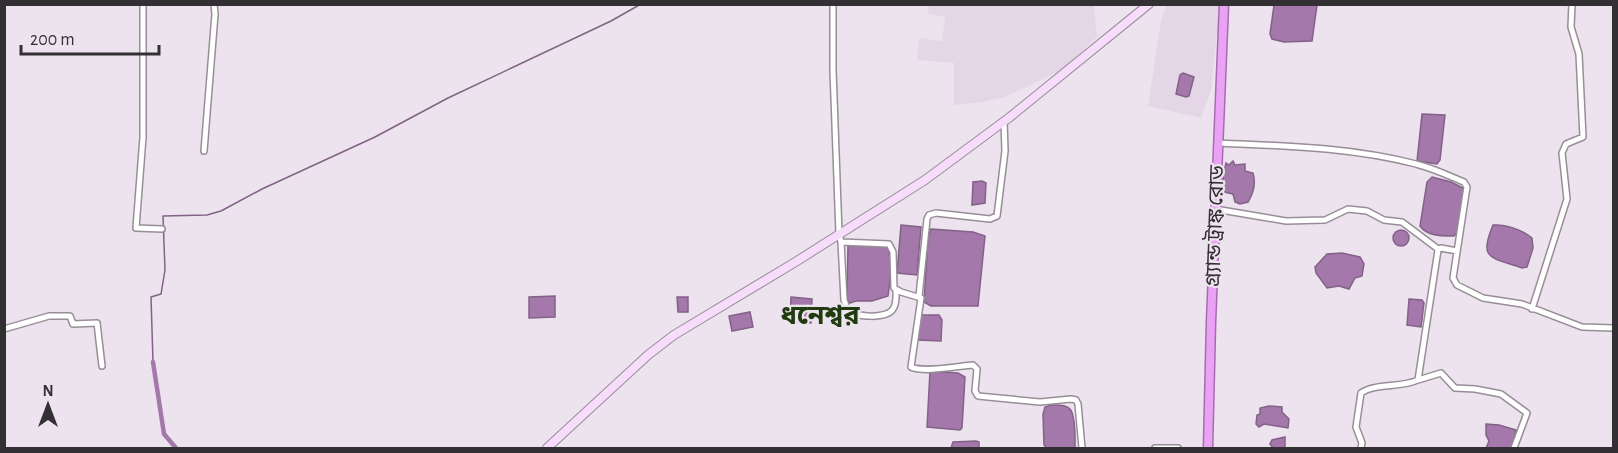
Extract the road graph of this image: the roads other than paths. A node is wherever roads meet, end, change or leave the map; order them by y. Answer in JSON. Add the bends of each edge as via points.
{"nodes":[{"id":1,"x":143,"y":4,"type":"edge"},
{"id":2,"x":214,"y":4,"type":"edge"},
{"id":3,"x":833,"y":4,"type":"edge"},
{"id":4,"x":1149,"y":4,"type":"edge"},
{"id":5,"x":1224,"y":4,"type":"edge"},
{"id":6,"x":1572,"y":4,"type":"edge"},
{"id":7,"x":1004,"y":121,"type":"junction"},
{"id":8,"x":1218,"y":143,"type":"junction"},
{"id":9,"x":204,"y":151,"type":"dead end"},
{"id":10,"x":1215,"y":209,"type":"junction"},
{"id":11,"x":162,"y":229,"type":"dead end"},
{"id":12,"x":840,"y":238,"type":"junction"},
{"id":13,"x":1438,"y":249,"type":"junction"},
{"id":14,"x":1457,"y":251,"type":"junction"},
{"id":15,"x":896,"y":290,"type":"junction"},
{"id":16,"x":919,"y":296,"type":"junction"},
{"id":17,"x":1532,"y":309,"type":"junction"},
{"id":18,"x":1614,"y":328,"type":"edge"},
{"id":19,"x":4,"y":329,"type":"edge"},
{"id":20,"x":102,"y":366,"type":"dead end"},
{"id":21,"x":1418,"y":380,"type":"junction"},
{"id":22,"x":547,"y":448,"type":"edge"},
{"id":23,"x":1082,"y":448,"type":"edge"},
{"id":24,"x":1155,"y":448,"type":"edge"},
{"id":25,"x":1178,"y":448,"type":"edge"},
{"id":26,"x":1208,"y":448,"type":"edge"},
{"id":27,"x":1361,"y":448,"type":"edge"},
{"id":28,"x":1514,"y":448,"type":"edge"}],
"edges":[{"from":1,"to":11,"type":"street","via":[[143,137],[136,228]]},
{"from":2,"to":9,"type":"street"},
{"from":3,"to":12,"type":"street"},
{"from":4,"to":7,"type":"main road"},
{"from":5,"to":8,"type":"highway","name":"গ্র্যান্ড ট্রাঙ্ক রোড"},
{"from":6,"to":17,"type":"street","via":[[1583,137],[1566,144],[1562,153],[1567,199]]},
{"from":7,"to":12,"type":"main road"},
{"from":7,"to":16,"type":"street","via":[[1005,151],[997,216],[990,219],[929,215]]},
{"from":8,"to":10,"type":"highway","name":"গ্র্যান্ড ট্রাঙ্ক রোড"},
{"from":8,"to":14,"type":"street","via":[[1365,154],[1418,164],[1464,182],[1467,187]]},
{"from":10,"to":13,"type":"street","via":[[1286,221],[1325,220],[1348,209],[1367,211],[1384,220],[1402,222]]},
{"from":10,"to":26,"type":"highway","name":"গ্র্যান্ড ট্রাঙ্ক রোড"},
{"from":12,"to":15,"type":"street","via":[[889,244]]},
{"from":12,"to":15,"type":"street","via":[[847,309],[853,314],[887,315],[893,310]]},
{"from":12,"to":22,"type":"main road","via":[[674,335]]},
{"from":13,"to":14,"type":"street"},
{"from":13,"to":21,"type":"street"},
{"from":14,"to":17,"type":"street","via":[[1453,281],[1457,285],[1483,298]]},
{"from":15,"to":16,"type":"street"},
{"from":16,"to":23,"type":"street","via":[[911,367],[973,365],[977,369],[978,396],[1040,402],[1076,400]]},
{"from":17,"to":18,"type":"street","via":[[1582,327]]},
{"from":19,"to":20,"type":"street","via":[[49,316],[70,316],[73,324],[97,323]]},
{"from":21,"to":27,"type":"street","via":[[1361,393],[1356,427]]},
{"from":21,"to":28,"type":"street","via":[[1441,373],[1455,388],[1501,394],[1527,413]]},
{"from":24,"to":25,"type":"street"}]}
